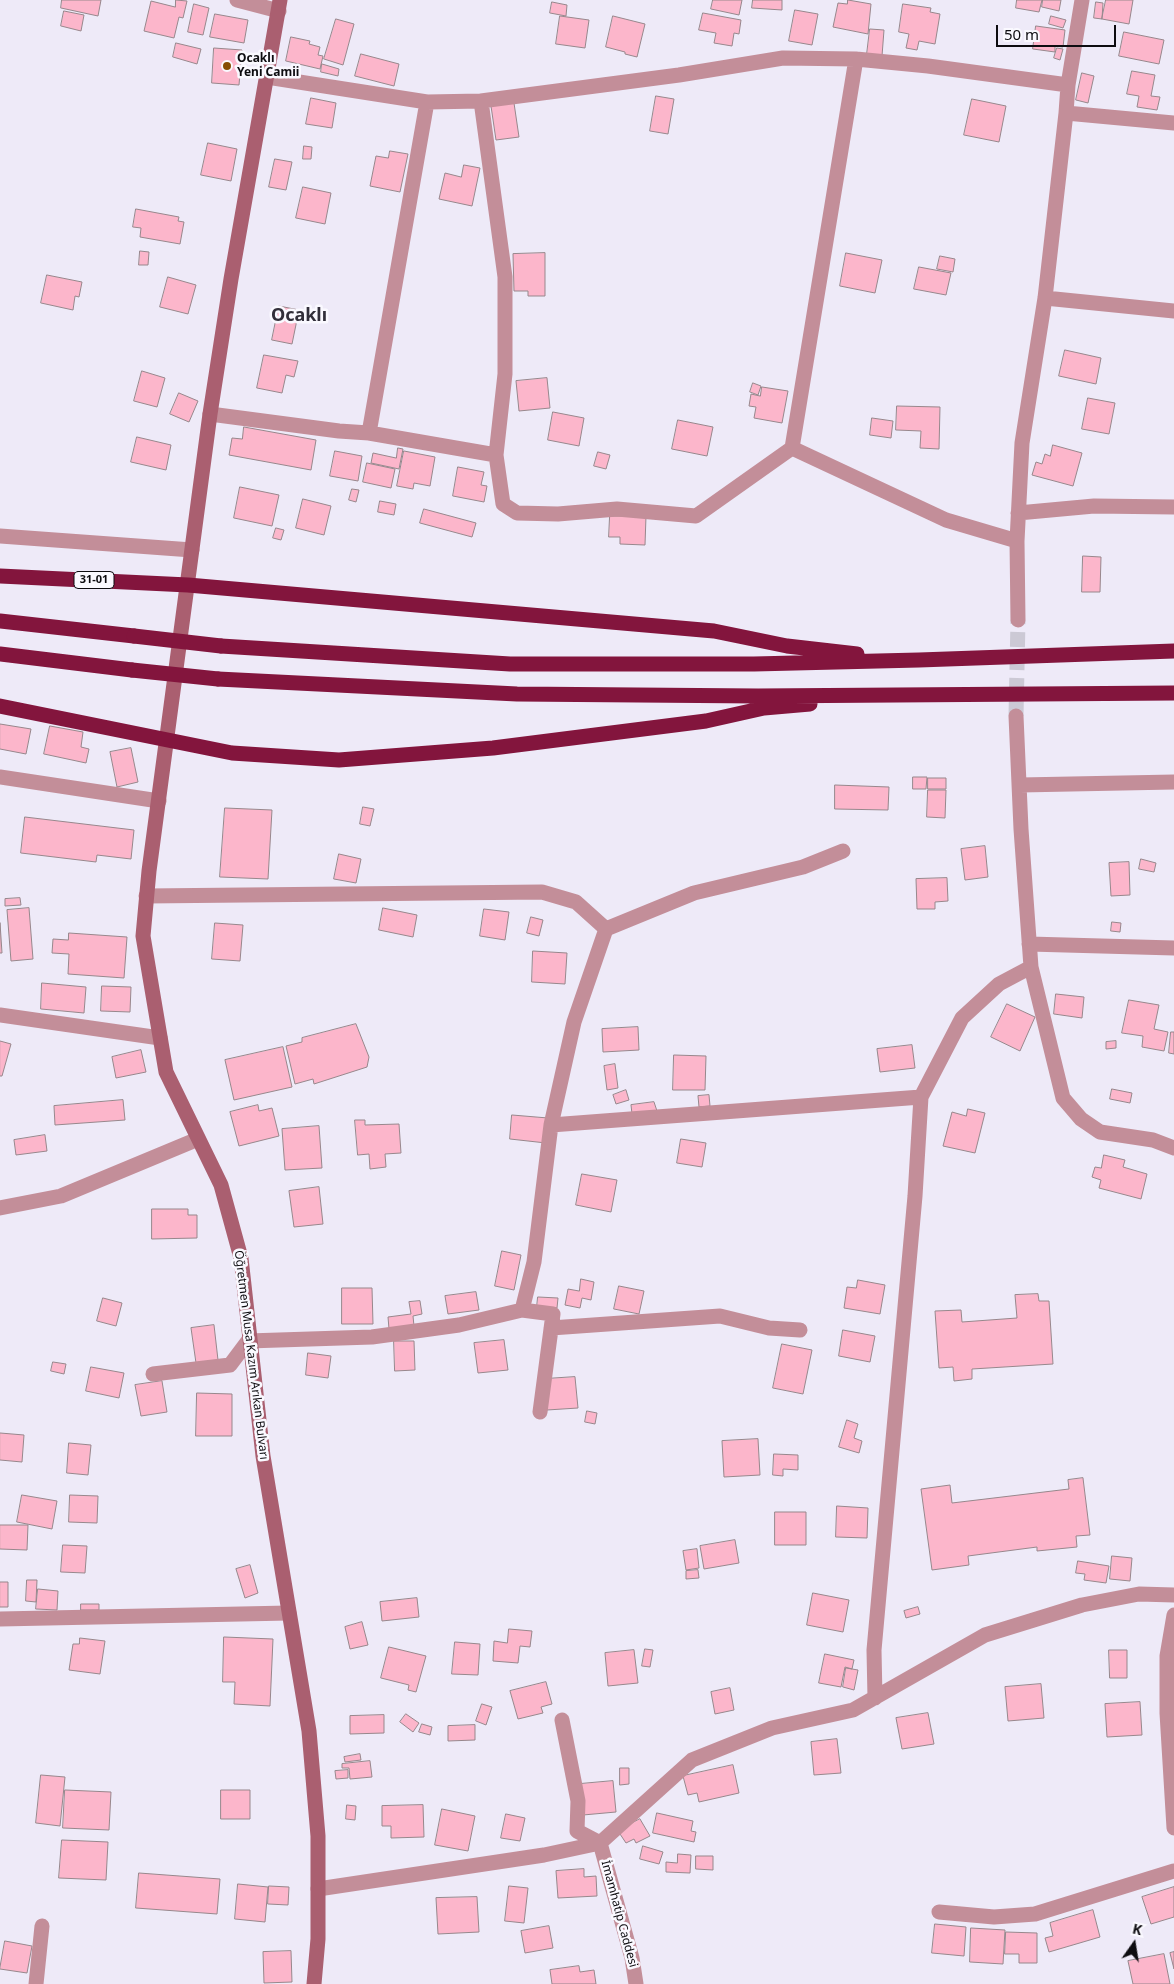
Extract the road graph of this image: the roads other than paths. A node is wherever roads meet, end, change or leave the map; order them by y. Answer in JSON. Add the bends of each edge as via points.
{"nodes":[{"id":1,"x":237,"y":0,"type":"edge"},
{"id":2,"x":1082,"y":0,"type":"edge"},
{"id":3,"x":280,"y":5,"type":"edge"},
{"id":4,"x":856,"y":59,"type":"junction"},
{"id":5,"x":267,"y":77,"type":"junction"},
{"id":6,"x":1068,"y":85,"type":"junction"},
{"id":7,"x":481,"y":101,"type":"junction"},
{"id":8,"x":427,"y":102,"type":"junction"},
{"id":9,"x":1066,"y":113,"type":"junction"},
{"id":10,"x":1174,"y":123,"type":"edge"},
{"id":11,"x":1045,"y":298,"type":"junction"},
{"id":12,"x":1174,"y":312,"type":"edge"},
{"id":13,"x":210,"y":414,"type":"junction"},
{"id":14,"x":369,"y":433,"type":"junction"},
{"id":15,"x":792,"y":448,"type":"junction"},
{"id":16,"x":496,"y":455,"type":"junction"},
{"id":17,"x":1174,"y":507,"type":"edge"},
{"id":18,"x":1018,"y":513,"type":"junction"},
{"id":19,"x":0,"y":536,"type":"edge"},
{"id":20,"x":1017,"y":541,"type":"junction"},
{"id":21,"x":192,"y":550,"type":"junction"},
{"id":22,"x":0,"y":576,"type":"edge"},
{"id":23,"x":188,"y":584,"type":"junction"},
{"id":24,"x":1018,"y":620,"type":"tunnel mouth"},
{"id":25,"x":0,"y":621,"type":"edge"},
{"id":26,"x":1174,"y":651,"type":"edge"},
{"id":27,"x":0,"y":654,"type":"edge"},
{"id":28,"x":919,"y":660,"type":"junction"},
{"id":29,"x":1174,"y":693,"type":"edge"},
{"id":30,"x":926,"y":695,"type":"junction"},
{"id":31,"x":0,"y":706,"type":"edge"},
{"id":32,"x":1016,"y":716,"type":"tunnel mouth"},
{"id":33,"x":167,"y":741,"type":"junction"},
{"id":34,"x":0,"y":777,"type":"edge"},
{"id":35,"x":1174,"y":782,"type":"edge"},
{"id":36,"x":1020,"y":785,"type":"junction"},
{"id":37,"x":159,"y":801,"type":"junction"},
{"id":38,"x":843,"y":851,"type":"dead end"},
{"id":39,"x":146,"y":896,"type":"junction"},
{"id":40,"x":606,"y":929,"type":"junction"},
{"id":41,"x":1029,"y":944,"type":"junction"},
{"id":42,"x":1174,"y":948,"type":"edge"},
{"id":43,"x":1031,"y":967,"type":"junction"},
{"id":44,"x":0,"y":1015,"type":"edge"},
{"id":45,"x":160,"y":1038,"type":"junction"},
{"id":46,"x":921,"y":1097,"type":"junction"},
{"id":47,"x":551,"y":1125,"type":"junction"},
{"id":48,"x":198,"y":1138,"type":"junction"},
{"id":49,"x":1174,"y":1148,"type":"edge"},
{"id":50,"x":0,"y":1208,"type":"edge"},
{"id":51,"x":522,"y":1310,"type":"junction"},
{"id":52,"x":551,"y":1328,"type":"junction"},
{"id":53,"x":800,"y":1330,"type":"dead end"},
{"id":54,"x":250,"y":1340,"type":"junction"},
{"id":55,"x":153,"y":1374,"type":"dead end"},
{"id":56,"x":540,"y":1412,"type":"dead end"},
{"id":57,"x":1174,"y":1595,"type":"edge"},
{"id":58,"x":289,"y":1613,"type":"junction"},
{"id":59,"x":0,"y":1619,"type":"edge"},
{"id":60,"x":1173,"y":1623,"type":"edge"},
{"id":61,"x":875,"y":1698,"type":"junction"},
{"id":62,"x":562,"y":1720,"type":"dead end"},
{"id":63,"x":1174,"y":1828,"type":"edge"},
{"id":64,"x":600,"y":1844,"type":"junction"},
{"id":65,"x":1174,"y":1871,"type":"edge"},
{"id":66,"x":318,"y":1888,"type":"junction"},
{"id":67,"x":939,"y":1912,"type":"dead end"},
{"id":68,"x":42,"y":1926,"type":"dead end"},
{"id":69,"x":36,"y":1984,"type":"edge"},
{"id":70,"x":314,"y":1984,"type":"edge"},
{"id":71,"x":636,"y":1984,"type":"edge"}],
"edges":[{"from":1,"to":3,"type":"street"},
{"from":2,"to":6,"type":"street"},
{"from":3,"to":5,"type":"street","name":"Öğretmen Musa Kazım Arıkan Bulvarı"},
{"from":4,"to":6,"type":"street"},
{"from":4,"to":7,"type":"street","via":[[783,58]]},
{"from":4,"to":15,"type":"street"},
{"from":5,"to":8,"type":"street"},
{"from":5,"to":13,"type":"street","name":"Öğretmen Musa Kazım Arıkan Bulvarı"},
{"from":6,"to":9,"type":"street"},
{"from":7,"to":8,"type":"street"},
{"from":7,"to":16,"type":"street","via":[[504,277],[505,374]]},
{"from":8,"to":14,"type":"street"},
{"from":9,"to":10,"type":"street"},
{"from":9,"to":11,"type":"street"},
{"from":11,"to":12,"type":"street"},
{"from":11,"to":18,"type":"street","via":[[1022,442]]},
{"from":13,"to":14,"type":"street"},
{"from":13,"to":21,"type":"street","name":"Öğretmen Musa Kazım Arıkan Bulvarı"},
{"from":14,"to":16,"type":"street"},
{"from":15,"to":16,"type":"street","via":[[696,516],[617,509],[558,514],[516,513],[502,504]]},
{"from":15,"to":20,"type":"street","via":[[946,520]]},
{"from":17,"to":18,"type":"street","via":[[1094,506]]},
{"from":18,"to":20,"type":"street"},
{"from":19,"to":21,"type":"street"},
{"from":20,"to":24,"type":"street"},
{"from":21,"to":23,"type":"street","name":"Öğretmen Musa Kazım Arıkan Bulvarı"},
{"from":22,"to":23,"type":"highway","number":"31-01"},
{"from":23,"to":28,"type":"highway","via":[[714,631],[787,646]]},
{"from":23,"to":33,"type":"street","name":"Öğretmen Musa Kazım Arıkan Bulvarı"},
{"from":25,"to":28,"type":"highway","bridge":true,"via":[[221,646],[510,664]]},
{"from":26,"to":28,"type":"highway"},
{"from":27,"to":30,"type":"highway","bridge":true,"via":[[218,679],[516,694]]},
{"from":29,"to":30,"type":"highway"},
{"from":30,"to":33,"type":"highway","via":[[764,708],[706,721],[493,748],[339,760],[232,753]]},
{"from":31,"to":33,"type":"highway"},
{"from":32,"to":36,"type":"street"},
{"from":33,"to":37,"type":"street","name":"Öğretmen Musa Kazım Arıkan Bulvarı"},
{"from":34,"to":37,"type":"street"},
{"from":35,"to":36,"type":"street"},
{"from":36,"to":41,"type":"street"},
{"from":37,"to":39,"type":"street","name":"Öğretmen Musa Kazım Arıkan Bulvarı"},
{"from":38,"to":40,"type":"street","via":[[803,868],[694,893]]},
{"from":39,"to":40,"type":"street","via":[[542,892],[576,902]]},
{"from":39,"to":45,"type":"street","name":"Öğretmen Musa Kazım Arıkan Bulvarı","via":[[143,936]]},
{"from":40,"to":47,"type":"street","via":[[574,1022]]},
{"from":41,"to":42,"type":"street"},
{"from":41,"to":43,"type":"street"},
{"from":43,"to":46,"type":"street","via":[[999,984],[962,1018]]},
{"from":43,"to":49,"type":"street","via":[[1063,1098],[1081,1119],[1100,1132],[1153,1140]]},
{"from":44,"to":45,"type":"street"},
{"from":45,"to":48,"type":"street","name":"Öğretmen Musa Kazım Arıkan Bulvarı","via":[[166,1072]]},
{"from":46,"to":47,"type":"street"},
{"from":46,"to":61,"type":"street","via":[[874,1650]]},
{"from":47,"to":51,"type":"street","via":[[534,1262]]},
{"from":48,"to":50,"type":"street","via":[[61,1196]]},
{"from":48,"to":54,"type":"street","name":"Öğretmen Musa Kazım Arıkan Bulvarı","via":[[221,1185],[241,1258]]},
{"from":51,"to":52,"type":"street","via":[[553,1314]]},
{"from":51,"to":54,"type":"street","via":[[460,1325],[372,1337]]},
{"from":52,"to":53,"type":"street","via":[[720,1316],[769,1328]]},
{"from":52,"to":56,"type":"street"},
{"from":54,"to":55,"type":"street","via":[[230,1365]]},
{"from":54,"to":58,"type":"street","name":"Öğretmen Musa Kazım Arıkan Bulvarı","via":[[263,1456]]},
{"from":57,"to":61,"type":"street","via":[[1138,1594],[1082,1605],[984,1635]]},
{"from":58,"to":59,"type":"street"},
{"from":58,"to":66,"type":"street","name":"Öğretmen Musa Kazım Arıkan Bulvarı","via":[[309,1731],[318,1836]]},
{"from":60,"to":63,"type":"street","via":[[1168,1656],[1167,1713]]},
{"from":61,"to":64,"type":"street","via":[[853,1710],[772,1728],[692,1760]]},
{"from":62,"to":64,"type":"street","via":[[578,1801],[577,1831]]},
{"from":64,"to":66,"type":"street"},
{"from":64,"to":71,"type":"street","name":"İmamhatip Caddesi","via":[[632,1958]]},
{"from":65,"to":67,"type":"street","via":[[1035,1914],[994,1917]]},
{"from":66,"to":70,"type":"street","name":"Öğretmen Musa Kazım Arıkan Bulvarı"},
{"from":68,"to":69,"type":"street"}]}
